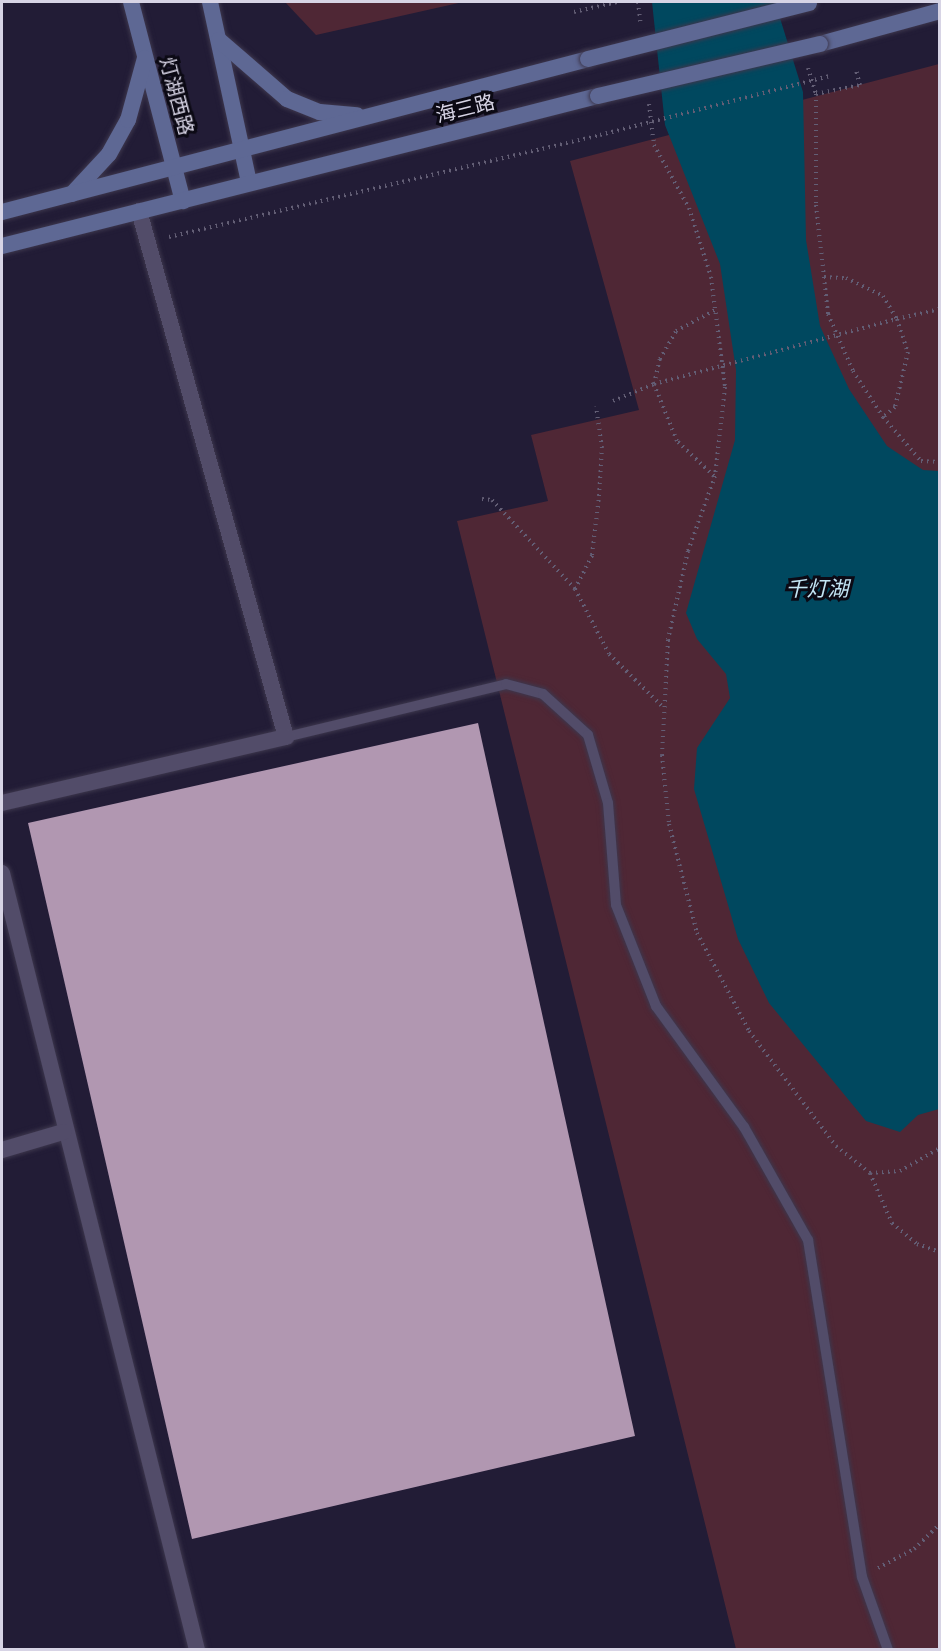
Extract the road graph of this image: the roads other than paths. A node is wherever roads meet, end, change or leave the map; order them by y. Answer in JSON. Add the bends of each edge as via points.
{"nodes":[{"id":1,"x":131,"y":2,"type":"edge"},
{"id":2,"x":210,"y":2,"type":"edge"},
{"id":3,"x":812,"y":2,"type":"edge"},
{"id":4,"x":939,"y":11,"type":"edge"},
{"id":5,"x":219,"y":40,"type":"junction"},
{"id":6,"x":145,"y":57,"type":"junction"},
{"id":7,"x":370,"y":116,"type":"junction"},
{"id":8,"x":242,"y":150,"type":"junction"},
{"id":9,"x":174,"y":167,"type":"junction"},
{"id":10,"x":249,"y":183,"type":"junction"},
{"id":11,"x":72,"y":194,"type":"junction"},
{"id":12,"x":183,"y":201,"type":"junction"},
{"id":13,"x":2,"y":212,"type":"edge"},
{"id":14,"x":139,"y":212,"type":"junction"},
{"id":15,"x":2,"y":246,"type":"edge"},
{"id":16,"x":286,"y":737,"type":"junction"},
{"id":17,"x":2,"y":803,"type":"edge"},
{"id":18,"x":2,"y":873,"type":"edge"},
{"id":19,"x":63,"y":1132,"type":"junction"},
{"id":20,"x":2,"y":1150,"type":"edge"},
{"id":21,"x":197,"y":1650,"type":"edge"},
{"id":22,"x":888,"y":1650,"type":"edge"}],
"edges":[{"from":1,"to":6,"type":"main road","name":"灯湖西路"},
{"from":2,"to":5,"type":"main road"},
{"from":3,"to":7,"type":"main road","name":"海三路","bridge":true},
{"from":4,"to":10,"type":"main road","name":"海三路","bridge":true,"via":[[820,44]]},
{"from":5,"to":7,"type":"main road","via":[[287,99],[320,112]]},
{"from":5,"to":8,"type":"main road"},
{"from":6,"to":9,"type":"main road","name":"灯湖西路"},
{"from":6,"to":11,"type":"main road","via":[[128,120],[109,154]]},
{"from":7,"to":8,"type":"main road","name":"海三路"},
{"from":8,"to":9,"type":"main road","name":"海三路"},
{"from":8,"to":10,"type":"main road"},
{"from":9,"to":11,"type":"main road","name":"海三路"},
{"from":9,"to":12,"type":"main road","name":"灯湖西路"},
{"from":10,"to":12,"type":"main road","name":"海三路"},
{"from":11,"to":13,"type":"main road","name":"海三路"},
{"from":12,"to":14,"type":"main road","name":"海三路"},
{"from":14,"to":15,"type":"main road","name":"海三路"},
{"from":14,"to":16,"type":"street"},
{"from":16,"to":17,"type":"street"},
{"from":16,"to":22,"type":"lane","via":[[506,684],[543,694],[588,735],[608,803],[616,905],[656,1006],[744,1127],[808,1240],[861,1577]]},
{"from":18,"to":19,"type":"street"},
{"from":19,"to":20,"type":"street"},
{"from":19,"to":21,"type":"street"}]}
